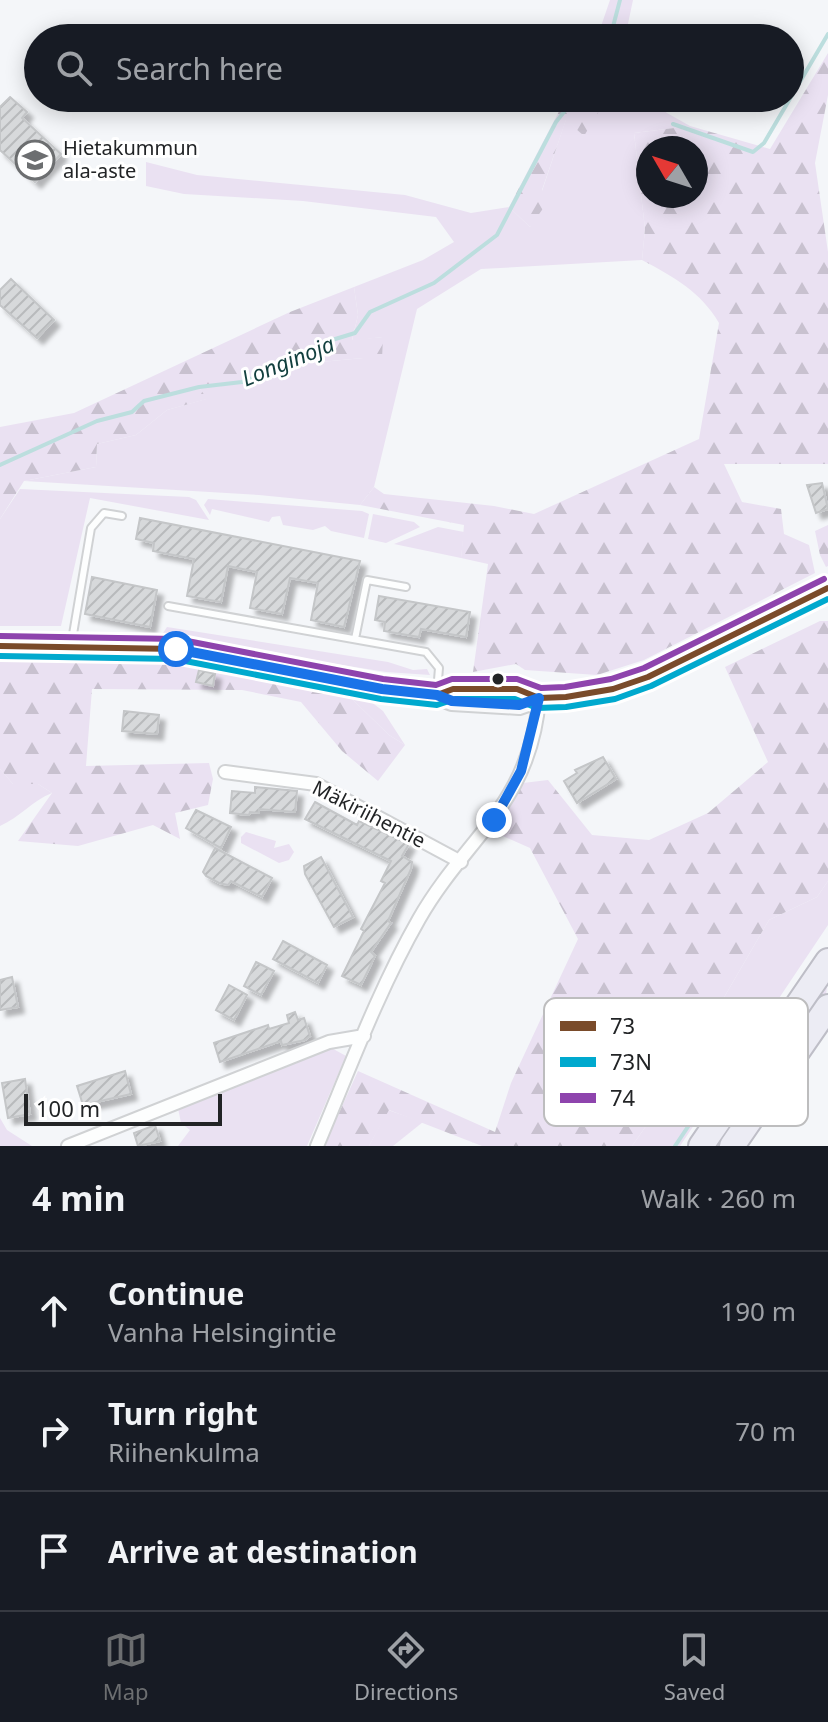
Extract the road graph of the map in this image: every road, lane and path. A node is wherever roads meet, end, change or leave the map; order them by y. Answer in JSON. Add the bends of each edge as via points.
{"nodes":[{"id":1,"x":122,"y":516,"type":"dead end"},
{"id":2,"x":406,"y":587,"type":"dead end"},
{"id":3,"x":827,"y":588,"type":"edge"},
{"id":4,"x":168,"y":606,"type":"dead end"},
{"id":5,"x":355,"y":639,"type":"junction"},
{"id":6,"x":0,"y":646,"type":"edge"},
{"id":7,"x":71,"y":646,"type":"junction"},
{"id":8,"x":437,"y":695,"type":"junction"},
{"id":9,"x":539,"y":698,"type":"junction"},
{"id":10,"x":225,"y":772,"type":"dead end"},
{"id":11,"x":461,"y":862,"type":"junction"},
{"id":12,"x":828,"y":961,"type":"edge"},
{"id":13,"x":803,"y":998,"type":"edge"},
{"id":14,"x":828,"y":1007,"type":"edge"},
{"id":15,"x":364,"y":1036,"type":"junction"},
{"id":16,"x":808,"y":1036,"type":"edge"},
{"id":17,"x":715,"y":1126,"type":"edge"},
{"id":18,"x":746,"y":1126,"type":"edge"},
{"id":19,"x":68,"y":1146,"type":"edge"},
{"id":20,"x":317,"y":1146,"type":"edge"},
{"id":21,"x":701,"y":1146,"type":"edge"},
{"id":22,"x":732,"y":1146,"type":"edge"}],
"edges":[{"from":1,"to":7,"type":"lane","via":[[104,513],[91,528]]},
{"from":2,"to":5,"type":"lane","via":[[367,580]]},
{"from":3,"to":9,"type":"main road","via":[[648,677],[593,694]]},
{"from":4,"to":5,"type":"lane"},
{"from":5,"to":8,"type":"lane","via":[[426,652],[439,668]]},
{"from":6,"to":7,"type":"main road"},
{"from":7,"to":8,"type":"main road","via":[[176,649]]},
{"from":8,"to":9,"type":"main road","via":[[453,689],[517,689]]},
{"from":9,"to":11,"type":"street","via":[[510,796]]},
{"from":10,"to":11,"type":"street","name":"Mäkiriihentie","via":[[316,784]]},
{"from":11,"to":15,"type":"street","via":[[420,916]]},
{"from":12,"to":13,"type":"highway"},
{"from":14,"to":16,"type":"highway"},
{"from":15,"to":19,"type":"street","via":[[329,1042]]},
{"from":15,"to":20,"type":"street"},
{"from":17,"to":21,"type":"highway"},
{"from":18,"to":22,"type":"highway"}]}
